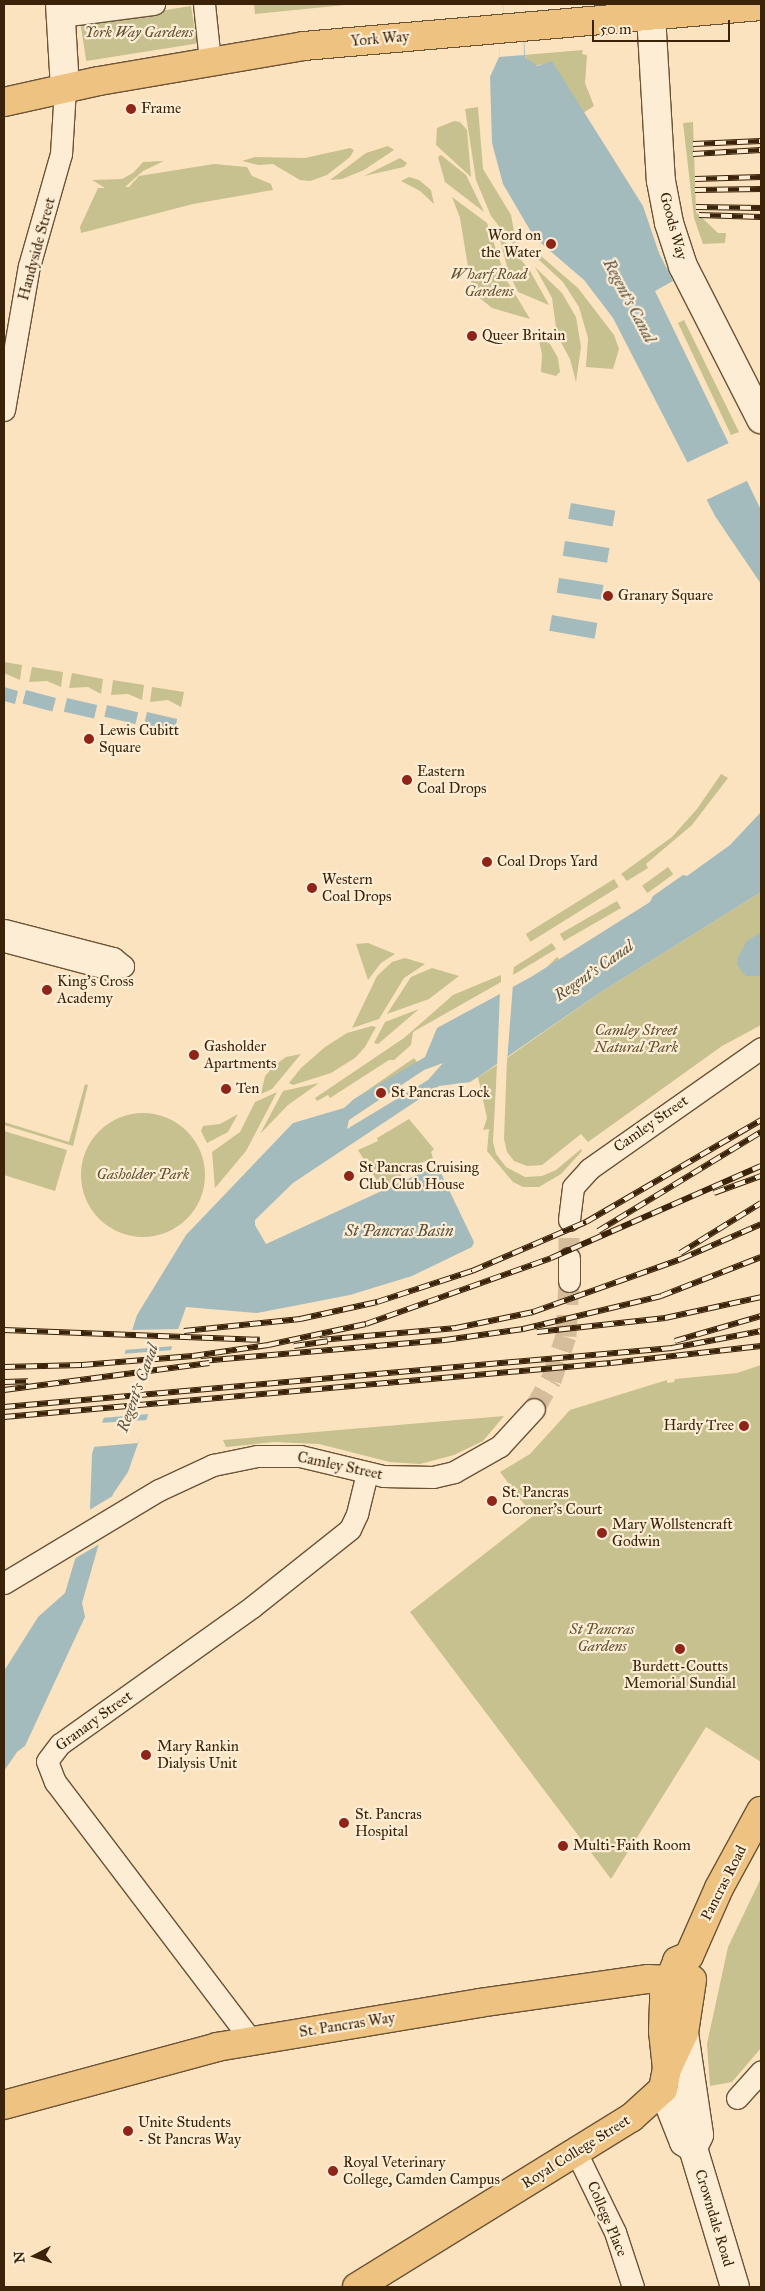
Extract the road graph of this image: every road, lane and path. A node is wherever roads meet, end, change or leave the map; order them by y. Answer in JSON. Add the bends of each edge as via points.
{"nodes":[{"id":1,"x":154,"y":4,"type":"edge"},
{"id":2,"x":204,"y":4,"type":"edge"},
{"id":3,"x":761,"y":6,"type":"edge"},
{"id":4,"x":61,"y":10,"type":"edge"},
{"id":5,"x":651,"y":15,"type":"junction"},
{"id":6,"x":210,"y":61,"type":"junction"},
{"id":7,"x":65,"y":88,"type":"junction"},
{"id":8,"x":4,"y":102,"type":"edge"},
{"id":9,"x":12,"y":311,"type":"edge"},
{"id":10,"x":4,"y":410,"type":"edge"},
{"id":11,"x":761,"y":420,"type":"edge"},
{"id":12,"x":4,"y":930,"type":"edge"},
{"id":13,"x":4,"y":941,"type":"edge"},
{"id":14,"x":761,"y":1048,"type":"edge"},
{"id":15,"x":569,"y":1220,"type":"tunnel mouth"},
{"id":16,"x":569,"y":1258,"type":"tunnel mouth"},
{"id":17,"x":569,"y":1281,"type":"tunnel mouth"},
{"id":18,"x":534,"y":1409,"type":"tunnel mouth"},
{"id":19,"x":367,"y":1473,"type":"junction"},
{"id":20,"x":4,"y":1583,"type":"edge"},
{"id":21,"x":761,"y":1811,"type":"edge"},
{"id":22,"x":689,"y":1956,"type":"junction"},
{"id":23,"x":669,"y":1980,"type":"junction"},
{"id":24,"x":688,"y":1998,"type":"junction"},
{"id":25,"x":684,"y":2033,"type":"junction"},
{"id":26,"x":252,"y":2040,"type":"junction"},
{"id":27,"x":761,"y":2071,"type":"edge"},
{"id":28,"x":665,"y":2079,"type":"junction"},
{"id":29,"x":737,"y":2098,"type":"dead end"},
{"id":30,"x":4,"y":2105,"type":"edge"},
{"id":31,"x":693,"y":2148,"type":"junction"},
{"id":32,"x":576,"y":2152,"type":"junction"},
{"id":33,"x":356,"y":2287,"type":"edge"},
{"id":34,"x":633,"y":2287,"type":"edge"},
{"id":35,"x":735,"y":2287,"type":"edge"}],
"edges":[{"from":1,"to":4,"type":"street"},
{"from":2,"to":6,"type":"street"},
{"from":3,"to":5,"type":"main road","name":"York Way"},
{"from":4,"to":7,"type":"street"},
{"from":5,"to":6,"type":"main road","name":"York Way","via":[[314,45]]},
{"from":5,"to":11,"type":"street","name":"Goods Way","via":[[664,202],[676,250]]},
{"from":6,"to":7,"type":"main road","name":"York Way"},
{"from":7,"to":8,"type":"main road","name":"York Way"},
{"from":7,"to":9,"type":"street","name":"Handyside Street","via":[[65,126],[58,168]]},
{"from":9,"to":10,"type":"street","name":"Handyside Street"},
{"from":12,"to":13,"type":"street","via":[[113,958],[127,968],[110,969]]},
{"from":14,"to":15,"type":"street","name":"Camley Street","via":[[589,1169],[574,1188]]},
{"from":16,"to":17,"type":"street"},
{"from":18,"to":19,"type":"street","name":"Camley Street","via":[[500,1446],[454,1472],[415,1478]]},
{"from":19,"to":20,"type":"street","name":"Camley Street","via":[[313,1458],[257,1456],[213,1465],[188,1474]]},
{"from":19,"to":26,"type":"street","name":"Granary Street","via":[[350,1529],[252,1607],[60,1744],[47,1761],[55,1782]]},
{"from":21,"to":22,"type":"main road","name":"Pancras Road","via":[[719,1888]]},
{"from":22,"to":23,"type":"main road","name":"Crowndale Road","via":[[677,1961]]},
{"from":22,"to":24,"type":"main road","name":"Crowndale Road","via":[[695,1965]]},
{"from":23,"to":24,"type":"main road"},
{"from":23,"to":26,"type":"main road","name":"St. Pancras Way","via":[[616,1982]]},
{"from":23,"to":28,"type":"main road","name":"Crowndale Road","via":[[663,2003]]},
{"from":24,"to":25,"type":"main road","name":"Crowndale Road"},
{"from":25,"to":28,"type":"main road","name":"Crowndale Road"},
{"from":25,"to":31,"type":"street","name":"Crowndale Road","via":[[699,2135]]},
{"from":26,"to":30,"type":"main road","name":"St. Pancras Way","via":[[158,2062]]},
{"from":27,"to":29,"type":"street"},
{"from":28,"to":31,"type":"street","name":"Crowndale Road","via":[[684,2142]]},
{"from":28,"to":32,"type":"main road","name":"Royal College Street","via":[[631,2118]]},
{"from":31,"to":35,"type":"street","name":"Crowndale Road"},
{"from":32,"to":33,"type":"main road","name":"Royal College Street"},
{"from":32,"to":34,"type":"street","name":"College Place","via":[[615,2232]]}]}
